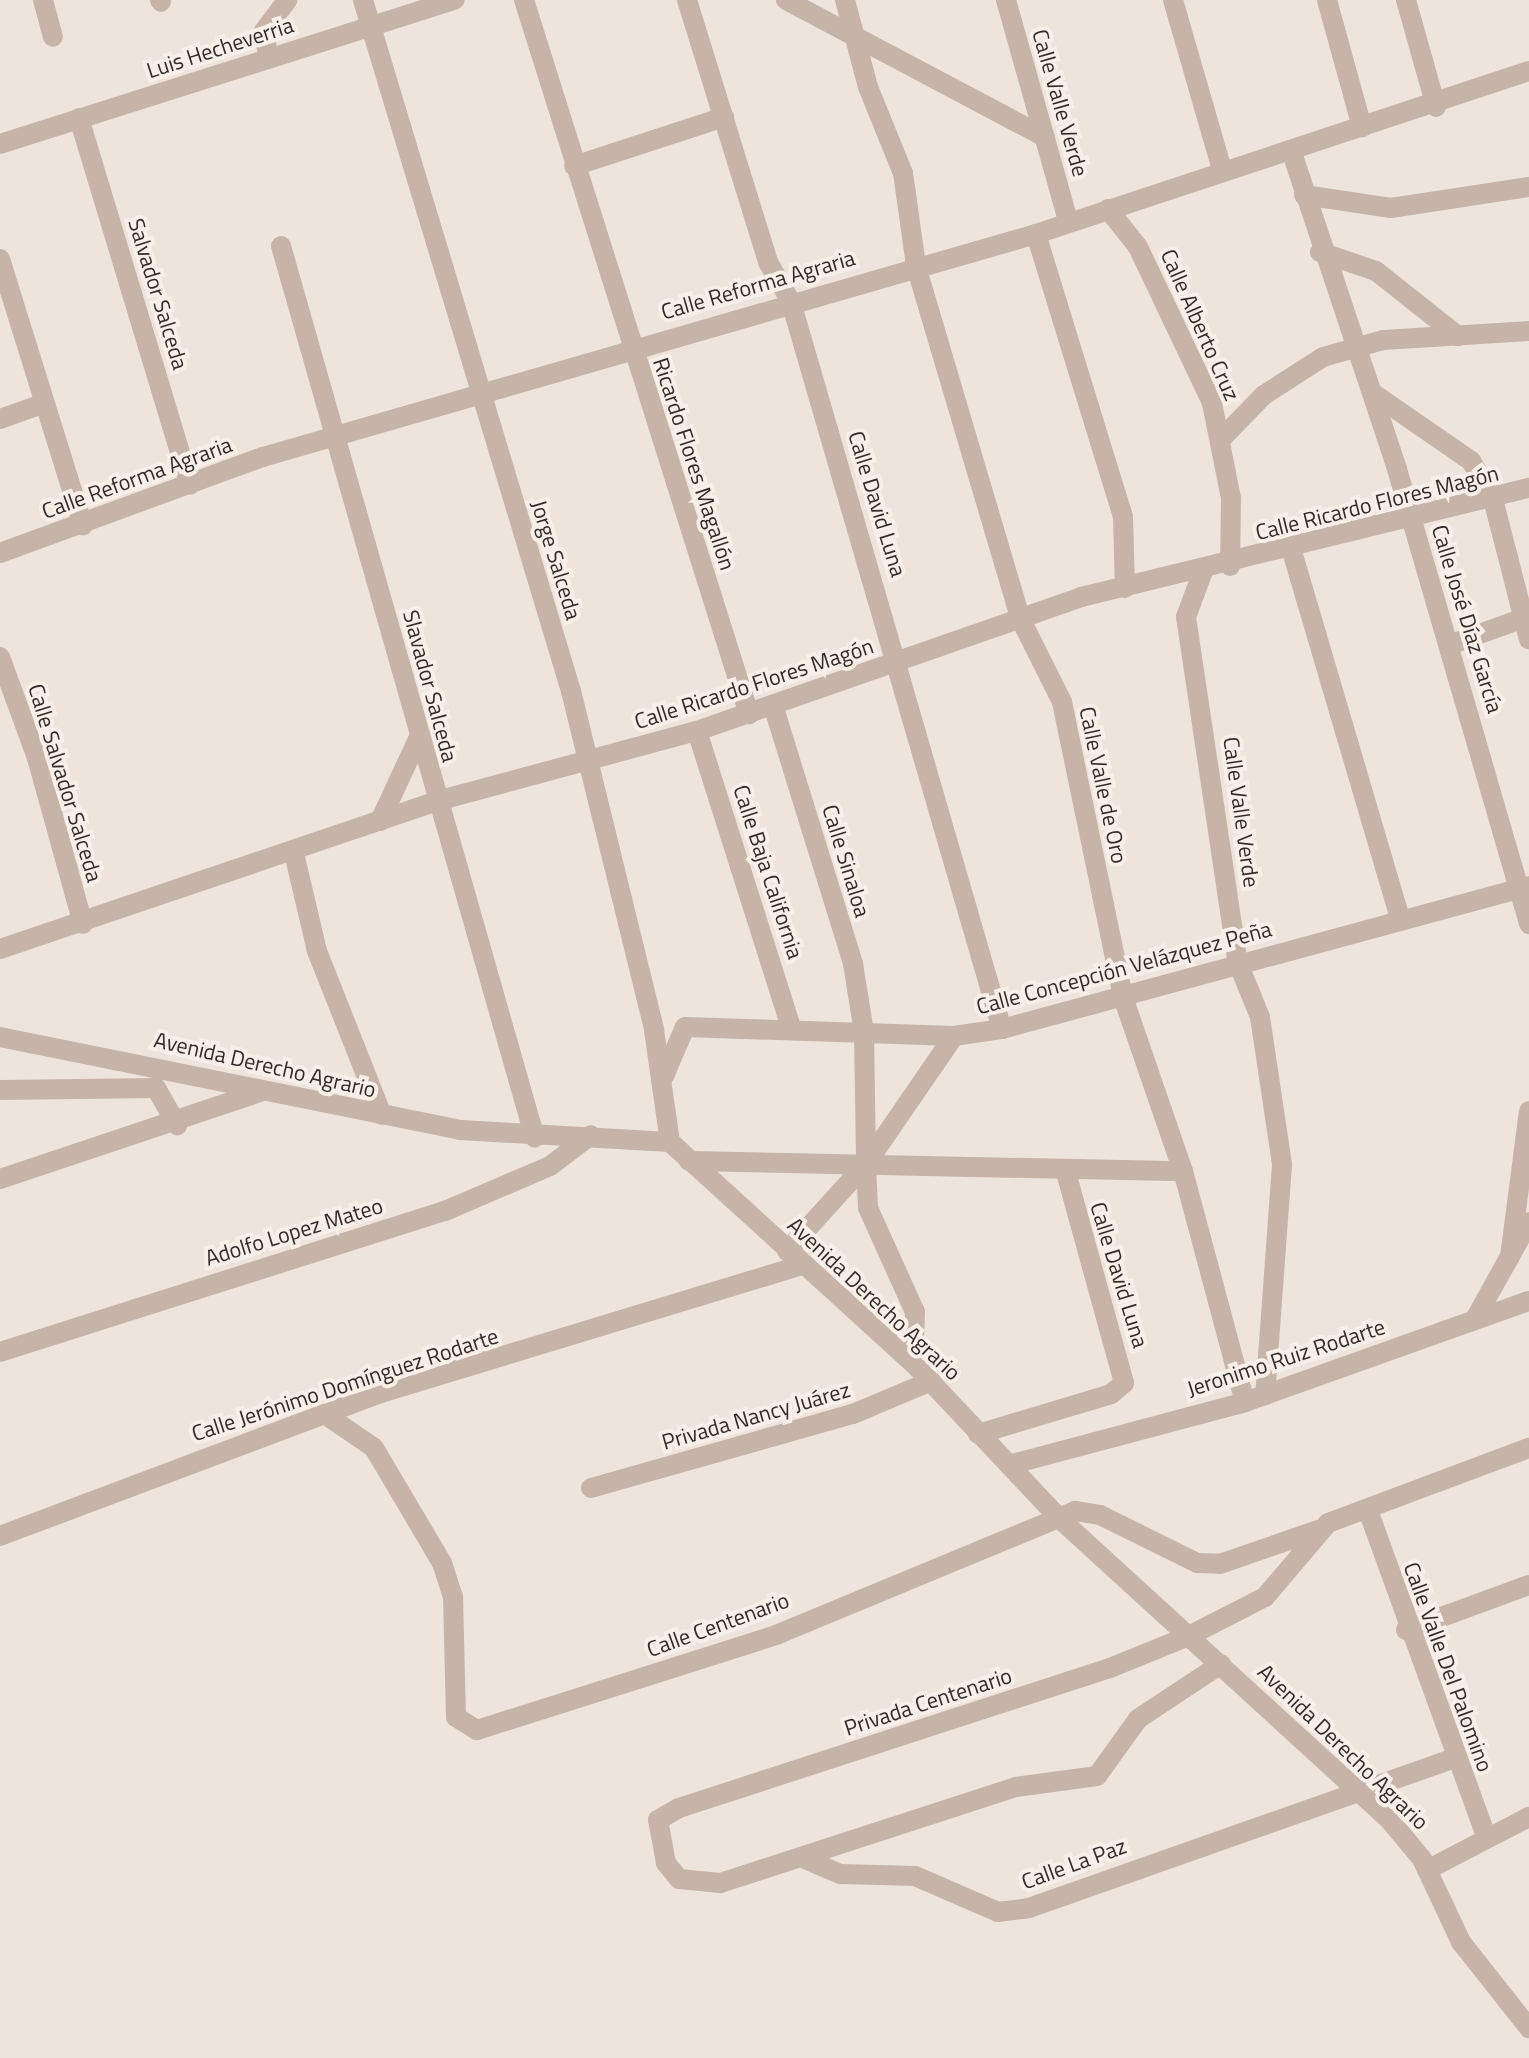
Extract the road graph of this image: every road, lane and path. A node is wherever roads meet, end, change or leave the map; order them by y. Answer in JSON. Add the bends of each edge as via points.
{"nodes":[{"id":1,"x":43,"y":0,"type":"edge"},
{"id":2,"x":287,"y":0,"type":"edge"},
{"id":3,"x":363,"y":0,"type":"edge"},
{"id":4,"x":455,"y":0,"type":"edge"},
{"id":5,"x":524,"y":0,"type":"edge"},
{"id":6,"x":687,"y":0,"type":"edge"},
{"id":7,"x":786,"y":0,"type":"edge"},
{"id":8,"x":845,"y":0,"type":"edge"},
{"id":9,"x":1006,"y":0,"type":"edge"},
{"id":10,"x":1173,"y":0,"type":"edge"},
{"id":11,"x":1327,"y":0,"type":"edge"},
{"id":12,"x":1406,"y":0,"type":"edge"},
{"id":13,"x":372,"y":26,"type":"junction"},
{"id":14,"x":852,"y":35,"type":"junction"},
{"id":15,"x":53,"y":37,"type":"dead end"},
{"id":16,"x":268,"y":54,"type":"junction"},
{"id":17,"x":1529,"y":71,"type":"edge"},
{"id":18,"x":1436,"y":107,"type":"junction"},
{"id":19,"x":724,"y":117,"type":"junction"},
{"id":20,"x":79,"y":118,"type":"junction"},
{"id":21,"x":1362,"y":127,"type":"junction"},
{"id":22,"x":1045,"y":137,"type":"junction"},
{"id":23,"x":0,"y":144,"type":"edge"},
{"id":24,"x":1291,"y":150,"type":"junction"},
{"id":25,"x":574,"y":166,"type":"junction"},
{"id":26,"x":1222,"y":170,"type":"junction"},
{"id":27,"x":1529,"y":187,"type":"edge"},
{"id":28,"x":1304,"y":195,"type":"junction"},
{"id":29,"x":1108,"y":209,"type":"junction"},
{"id":30,"x":1068,"y":220,"type":"junction"},
{"id":31,"x":1036,"y":234,"type":"junction"},
{"id":32,"x":281,"y":246,"type":"dead end"},
{"id":33,"x":1320,"y":252,"type":"junction"},
{"id":34,"x":0,"y":259,"type":"edge"},
{"id":35,"x":916,"y":266,"type":"junction"},
{"id":36,"x":3,"y":282,"type":"edge"},
{"id":37,"x":791,"y":302,"type":"junction"},
{"id":38,"x":1529,"y":331,"type":"edge"},
{"id":39,"x":1458,"y":336,"type":"junction"},
{"id":40,"x":630,"y":346,"type":"junction"},
{"id":41,"x":1356,"y":347,"type":"junction"},
{"id":42,"x":1374,"y":394,"type":"junction"},
{"id":43,"x":482,"y":395,"type":"junction"},
{"id":44,"x":42,"y":404,"type":"junction"},
{"id":45,"x":0,"y":419,"type":"edge"},
{"id":46,"x":335,"y":435,"type":"junction"},
{"id":47,"x":1222,"y":438,"type":"junction"},
{"id":48,"x":190,"y":485,"type":"junction"},
{"id":49,"x":1529,"y":488,"type":"edge"},
{"id":50,"x":1493,"y":499,"type":"junction"},
{"id":51,"x":1411,"y":519,"type":"junction"},
{"id":52,"x":83,"y":525,"type":"junction"},
{"id":53,"x":1291,"y":548,"type":"junction"},
{"id":54,"x":0,"y":553,"type":"edge"},
{"id":55,"x":1230,"y":566,"type":"junction"},
{"id":56,"x":1203,"y":571,"type":"junction"},
{"id":57,"x":1125,"y":588,"type":"junction"},
{"id":58,"x":1521,"y":619,"type":"junction"},
{"id":59,"x":1021,"y":620,"type":"junction"},
{"id":60,"x":1529,"y":639,"type":"edge"},
{"id":61,"x":1449,"y":645,"type":"junction"},
{"id":62,"x":0,"y":657,"type":"edge"},
{"id":63,"x":900,"y":663,"type":"junction"},
{"id":64,"x":773,"y":705,"type":"junction"},
{"id":65,"x":749,"y":714,"type":"junction"},
{"id":66,"x":697,"y":731,"type":"junction"},
{"id":67,"x":419,"y":737,"type":"junction"},
{"id":68,"x":585,"y":761,"type":"junction"},
{"id":69,"x":437,"y":801,"type":"junction"},
{"id":70,"x":380,"y":821,"type":"junction"},
{"id":71,"x":294,"y":853,"type":"junction"},
{"id":72,"x":1526,"y":887,"type":"edge"},
{"id":73,"x":1400,"y":918,"type":"junction"},
{"id":74,"x":83,"y":924,"type":"junction"},
{"id":75,"x":1529,"y":924,"type":"edge"},
{"id":76,"x":0,"y":949,"type":"edge"},
{"id":77,"x":1238,"y":963,"type":"junction"},
{"id":78,"x":1123,"y":997,"type":"junction"},
{"id":79,"x":791,"y":1028,"type":"junction"},
{"id":80,"x":1002,"y":1029,"type":"junction"},
{"id":81,"x":864,"y":1032,"type":"junction"},
{"id":82,"x":954,"y":1036,"type":"junction"},
{"id":83,"x":0,"y":1037,"type":"edge"},
{"id":84,"x":142,"y":1062,"type":"junction"},
{"id":85,"x":663,"y":1079,"type":"junction"},
{"id":86,"x":156,"y":1088,"type":"junction"},
{"id":87,"x":0,"y":1090,"type":"edge"},
{"id":88,"x":263,"y":1091,"type":"junction"},
{"id":89,"x":1529,"y":1111,"type":"edge"},
{"id":90,"x":382,"y":1115,"type":"junction"},
{"id":91,"x":177,"y":1125,"type":"junction"},
{"id":92,"x":591,"y":1135,"type":"junction"},
{"id":93,"x":535,"y":1138,"type":"junction"},
{"id":94,"x":670,"y":1142,"type":"junction"},
{"id":95,"x":689,"y":1161,"type":"junction"},
{"id":96,"x":866,"y":1164,"type":"junction"},
{"id":97,"x":1065,"y":1169,"type":"junction"},
{"id":98,"x":1183,"y":1171,"type":"junction"},
{"id":99,"x":0,"y":1179,"type":"edge"},
{"id":100,"x":1529,"y":1222,"type":"edge"},
{"id":101,"x":1510,"y":1257,"type":"junction"},
{"id":102,"x":795,"y":1258,"type":"junction"},
{"id":103,"x":1529,"y":1301,"type":"edge"},
{"id":104,"x":1475,"y":1319,"type":"junction"},
{"id":105,"x":0,"y":1352,"type":"edge"},
{"id":106,"x":913,"y":1363,"type":"junction"},
{"id":107,"x":931,"y":1381,"type":"junction"},
{"id":108,"x":1265,"y":1395,"type":"junction"},
{"id":109,"x":1245,"y":1402,"type":"junction"},
{"id":110,"x":326,"y":1415,"type":"junction"},
{"id":111,"x":978,"y":1434,"type":"junction"},
{"id":112,"x":1529,"y":1448,"type":"edge"},
{"id":113,"x":1009,"y":1465,"type":"junction"},
{"id":114,"x":591,"y":1488,"type":"dead end"},
{"id":115,"x":1369,"y":1513,"type":"junction"},
{"id":116,"x":1059,"y":1518,"type":"junction"},
{"id":117,"x":1318,"y":1530,"type":"junction"},
{"id":118,"x":0,"y":1536,"type":"edge"},
{"id":119,"x":1529,"y":1585,"type":"edge"},
{"id":120,"x":1406,"y":1630,"type":"junction"},
{"id":121,"x":1189,"y":1636,"type":"junction"},
{"id":122,"x":1221,"y":1664,"type":"junction"},
{"id":123,"x":1456,"y":1758,"type":"junction"},
{"id":124,"x":1358,"y":1789,"type":"junction"},
{"id":125,"x":1529,"y":1817,"type":"edge"},
{"id":126,"x":1486,"y":1836,"type":"junction"},
{"id":127,"x":805,"y":1859,"type":"junction"},
{"id":128,"x":1427,"y":1870,"type":"junction"},
{"id":129,"x":1529,"y":2028,"type":"edge"}],
"edges":[{"from":1,"to":15,"type":"street"},
{"from":2,"to":16,"type":"street","via":[[264,31]]},
{"from":3,"to":13,"type":"street","name":"Jorge Salceda"},
{"from":4,"to":13,"type":"street","name":"Luis Hecheverria"},
{"from":5,"to":25,"type":"street","name":"Ricardo Flores Magallón"},
{"from":6,"to":19,"type":"street","name":"Calle David Luna"},
{"from":7,"to":14,"type":"street"},
{"from":8,"to":14,"type":"street","name":"Calle Valle de Oro"},
{"from":9,"to":22,"type":"street","name":"Calle Valle Verde"},
{"from":10,"to":26,"type":"street"},
{"from":11,"to":21,"type":"street"},
{"from":12,"to":18,"type":"street"},
{"from":13,"to":16,"type":"street","name":"Luis Hecheverria"},
{"from":13,"to":43,"type":"street","name":"Jorge Salceda"},
{"from":14,"to":22,"type":"street"},
{"from":14,"to":35,"type":"street","name":"Calle Valle de Oro","via":[[903,173]]},
{"from":16,"to":20,"type":"street","name":"Luis Hecheverria"},
{"from":17,"to":18,"type":"street","name":"Calle Reforma Agraria","via":[[1466,88]]},
{"from":18,"to":21,"type":"street","name":"Calle Reforma Agraria"},
{"from":19,"to":25,"type":"street"},
{"from":19,"to":37,"type":"street","name":"Calle David Luna","via":[[768,262]]},
{"from":20,"to":23,"type":"street","name":"Luis Hecheverria"},
{"from":20,"to":48,"type":"street","name":"Salvador Salceda"},
{"from":21,"to":24,"type":"street","name":"Calle Reforma Agraria"},
{"from":22,"to":30,"type":"street","name":"Calle Valle Verde"},
{"from":24,"to":26,"type":"street","name":"Calle Reforma Agraria"},
{"from":24,"to":28,"type":"street","name":"Calle José Díaz García"},
{"from":25,"to":40,"type":"street","name":"Ricardo Flores Magallón"},
{"from":26,"to":29,"type":"street","name":"Calle Reforma Agraria"},
{"from":27,"to":28,"type":"street","via":[[1391,208]]},
{"from":28,"to":33,"type":"street","name":"Calle José Díaz García"},
{"from":29,"to":30,"type":"street","name":"Calle Reforma Agraria"},
{"from":29,"to":47,"type":"street","name":"Calle Alberto Cruz","via":[[1138,247]]},
{"from":30,"to":31,"type":"street","name":"Calle Reforma Agraria"},
{"from":31,"to":35,"type":"street","name":"Calle Reforma Agraria"},
{"from":31,"to":57,"type":"street","via":[[1123,517]]},
{"from":32,"to":46,"type":"street","name":"Slavador Salceda"},
{"from":33,"to":39,"type":"street","via":[[1376,271]]},
{"from":33,"to":41,"type":"street","name":"Calle José Díaz García"},
{"from":34,"to":36,"type":"street"},
{"from":35,"to":37,"type":"street","name":"Calle Reforma Agraria"},
{"from":35,"to":59,"type":"street","name":"Calle Valle de Oro"},
{"from":36,"to":44,"type":"street"},
{"from":37,"to":40,"type":"street","name":"Calle Reforma Agraria"},
{"from":37,"to":63,"type":"street","name":"Calle David Luna"},
{"from":38,"to":39,"type":"street"},
{"from":39,"to":41,"type":"street"},
{"from":40,"to":43,"type":"street","name":"Calle Reforma Agraria"},
{"from":40,"to":65,"type":"street","name":"Ricardo Flores Magallón"},
{"from":41,"to":42,"type":"street","name":"Calle José Díaz García"},
{"from":41,"to":47,"type":"street","via":[[1323,357],[1264,395]]},
{"from":42,"to":50,"type":"street","via":[[1471,461]]},
{"from":42,"to":51,"type":"street","name":"Calle José Díaz García"},
{"from":43,"to":46,"type":"street","name":"Calle Reforma Agraria"},
{"from":43,"to":68,"type":"street","name":"Jorge Salceda"},
{"from":44,"to":45,"type":"street"},
{"from":44,"to":52,"type":"street"},
{"from":46,"to":48,"type":"street","name":"Calle Reforma Agraria"},
{"from":46,"to":67,"type":"street","name":"Slavador Salceda"},
{"from":47,"to":55,"type":"street","name":"Calle Alberto Cruz"},
{"from":48,"to":52,"type":"street","name":"Calle Reforma Agraria"},
{"from":49,"to":50,"type":"street","name":"Calle Ricardo Flores Magón"},
{"from":50,"to":51,"type":"street","name":"Calle Ricardo Flores Magón"},
{"from":50,"to":58,"type":"street"},
{"from":51,"to":53,"type":"street","name":"Calle Ricardo Flores Magón"},
{"from":51,"to":61,"type":"street","name":"Calle José Díaz García"},
{"from":52,"to":54,"type":"street","name":"Calle Reforma Agraria"},
{"from":53,"to":55,"type":"street","name":"Calle Ricardo Flores Magón"},
{"from":53,"to":73,"type":"street"},
{"from":55,"to":56,"type":"street","name":"Calle Ricardo Flores Magón"},
{"from":56,"to":57,"type":"street","name":"Calle Ricardo Flores Magón"},
{"from":56,"to":77,"type":"street","name":"Calle Valle Verde","via":[[1186,617]]},
{"from":57,"to":59,"type":"street","name":"Calle Ricardo Flores Magón"},
{"from":58,"to":60,"type":"street"},
{"from":58,"to":61,"type":"street"},
{"from":59,"to":63,"type":"street","name":"Calle Ricardo Flores Magón"},
{"from":59,"to":78,"type":"street","name":"Calle Valle de Oro","via":[[1062,702]]},
{"from":61,"to":72,"type":"street","name":"Calle José Díaz García"},
{"from":62,"to":74,"type":"street","name":"Calle Salvador Salceda","via":[[37,758]]},
{"from":63,"to":64,"type":"street","name":"Calle Ricardo Flores Magón"},
{"from":63,"to":80,"type":"street","name":"Calle David Luna"},
{"from":64,"to":65,"type":"street","name":"Calle Ricardo Flores Magón"},
{"from":64,"to":81,"type":"street","name":"Calle Sinaloa","via":[[853,964]]},
{"from":65,"to":66,"type":"street","name":"Calle Ricardo Flores Magón"},
{"from":66,"to":68,"type":"street","name":"Calle Ricardo Flores Magón"},
{"from":66,"to":79,"type":"street","name":"Calle Baja California"},
{"from":67,"to":69,"type":"street","name":"Slavador Salceda"},
{"from":67,"to":70,"type":"street"},
{"from":68,"to":69,"type":"street","name":"Calle Ricardo Flores Magón"},
{"from":68,"to":85,"type":"street","name":"Jorge Salceda"},
{"from":69,"to":70,"type":"street","name":"Calle Ricardo Flores Magón"},
{"from":69,"to":93,"type":"street","name":"Slavador Salceda"},
{"from":70,"to":71,"type":"street","name":"Calle Ricardo Flores Magón"},
{"from":71,"to":74,"type":"street","name":"Calle Ricardo Flores Magón"},
{"from":71,"to":90,"type":"street","via":[[317,951]]},
{"from":72,"to":73,"type":"street","name":"Calle Concepción Velázquez Peña"},
{"from":72,"to":75,"type":"street","name":"Calle José Díaz García"},
{"from":73,"to":77,"type":"street","name":"Calle Concepción Velázquez Peña"},
{"from":74,"to":76,"type":"street","name":"Calle Ricardo Flores Magón"},
{"from":77,"to":78,"type":"street","name":"Calle Concepción Velázquez Peña"},
{"from":77,"to":108,"type":"street","name":"Calle Valle Verde","via":[[1260,1017],[1282,1165]]},
{"from":78,"to":80,"type":"street","name":"Calle Concepción Velázquez Peña"},
{"from":78,"to":98,"type":"street","name":"Calle Valle de Oro"},
{"from":79,"to":81,"type":"street","name":"Calle Concepción Velázquez Peña"},
{"from":79,"to":85,"type":"street","name":"Calle Concepción Velázquez Peña","via":[[685,1027]]},
{"from":80,"to":82,"type":"street","name":"Calle Concepción Velázquez Peña"},
{"from":81,"to":82,"type":"street","name":"Calle Concepción Velázquez Peña"},
{"from":81,"to":96,"type":"street","name":"Calle Sinaloa"},
{"from":82,"to":96,"type":"street"},
{"from":83,"to":84,"type":"street","name":"Avenida Derecho Agrario"},
{"from":84,"to":86,"type":"street"},
{"from":84,"to":88,"type":"street","name":"Avenida Derecho Agrario"},
{"from":85,"to":94,"type":"street","name":"Jorge Salceda"},
{"from":86,"to":87,"type":"street"},
{"from":86,"to":91,"type":"street"},
{"from":88,"to":90,"type":"street","name":"Avenida Derecho Agrario"},
{"from":88,"to":91,"type":"street"},
{"from":89,"to":101,"type":"street"},
{"from":90,"to":93,"type":"street","name":"Avenida Derecho Agrario"},
{"from":91,"to":99,"type":"street"},
{"from":92,"to":93,"type":"street","name":"Avenida Derecho Agrario"},
{"from":92,"to":94,"type":"street","name":"Avenida Derecho Agrario"},
{"from":92,"to":105,"type":"street","name":"Adolfo Lopez Mateo","via":[[550,1166],[445,1211]]},
{"from":94,"to":95,"type":"street","name":"Avenida Derecho Agrario"},
{"from":95,"to":96,"type":"street"},
{"from":95,"to":102,"type":"street","name":"Avenida Derecho Agrario"},
{"from":96,"to":97,"type":"street"},
{"from":96,"to":102,"type":"street"},
{"from":96,"to":106,"type":"street","name":"Calle Sinaloa","via":[[868,1208],[915,1312]]},
{"from":97,"to":98,"type":"street"},
{"from":97,"to":111,"type":"street","name":"Calle David Luna","via":[[1124,1383],[1111,1394]]},
{"from":98,"to":109,"type":"street","name":"Calle Valle de Oro"},
{"from":100,"to":101,"type":"street"},
{"from":101,"to":104,"type":"street"},
{"from":102,"to":106,"type":"street","name":"Avenida Derecho Agrario"},
{"from":102,"to":110,"type":"street","name":"Calle Jerónimo Domínguez Rodarte"},
{"from":103,"to":104,"type":"street","name":"Jeronimo Ruiz Rodarte"},
{"from":104,"to":108,"type":"street","name":"Jeronimo Ruiz Rodarte"},
{"from":106,"to":107,"type":"street","name":"Avenida Derecho Agrario"},
{"from":107,"to":111,"type":"street","name":"Avenida Derecho Agrario"},
{"from":107,"to":114,"type":"street","name":"Privada Nancy Juárez","via":[[853,1414]]},
{"from":108,"to":109,"type":"street","name":"Jeronimo Ruiz Rodarte"},
{"from":109,"to":113,"type":"street","name":"Jeronimo Ruiz Rodarte"},
{"from":110,"to":116,"type":"street","name":"Calle Centenario","via":[[374,1448],[442,1563],[453,1596],[456,1717],[477,1730],[776,1635]]},
{"from":110,"to":118,"type":"street","name":"Calle Jerónimo Domínguez Rodarte","via":[[100,1492]]},
{"from":111,"to":113,"type":"street","name":"Avenida Derecho Agrario"},
{"from":112,"to":115,"type":"street","name":"Calle Centenario"},
{"from":113,"to":116,"type":"street","name":"Avenida Derecho Agrario"},
{"from":115,"to":117,"type":"street","name":"Calle Centenario"},
{"from":115,"to":120,"type":"street","name":"Calle Valle Del Palomino"},
{"from":116,"to":117,"type":"street","name":"Calle Centenario","via":[[1085,1509],[1197,1563],[1220,1564]]},
{"from":116,"to":121,"type":"street","name":"Avenida Derecho Agrario"},
{"from":117,"to":121,"type":"street","name":"Privada Centenario","via":[[1265,1597]]},
{"from":119,"to":120,"type":"street"},
{"from":120,"to":123,"type":"street","name":"Calle Valle Del Palomino"},
{"from":121,"to":122,"type":"street","name":"Avenida Derecho Agrario"},
{"from":121,"to":127,"type":"street","name":"Privada Centenario","via":[[1110,1668],[679,1808],[658,1820],[666,1863],[679,1879],[720,1883]]},
{"from":122,"to":124,"type":"street","name":"Avenida Derecho Agrario"},
{"from":122,"to":127,"type":"street","via":[[1138,1719],[1097,1776],[1016,1787]]},
{"from":123,"to":124,"type":"street","name":"Calle La Paz"},
{"from":123,"to":126,"type":"street","name":"Calle Valle Del Palomino"},
{"from":124,"to":127,"type":"street","name":"Calle La Paz","via":[[1029,1908],[998,1912],[915,1876],[841,1874]]},
{"from":124,"to":128,"type":"street","name":"Avenida Derecho Agrario"},
{"from":125,"to":126,"type":"street"},
{"from":126,"to":128,"type":"street"},
{"from":128,"to":129,"type":"street","name":"Avenida Derecho Agrario","via":[[1461,1942]]}]}
